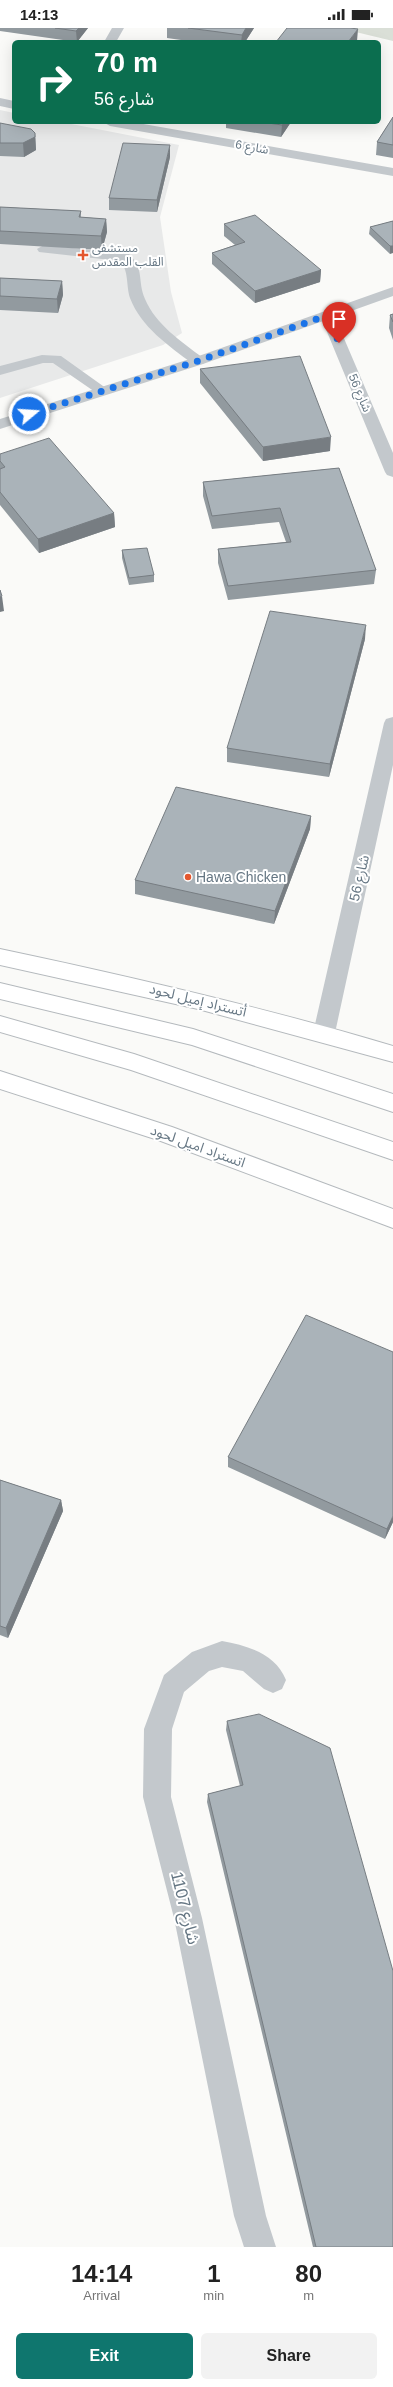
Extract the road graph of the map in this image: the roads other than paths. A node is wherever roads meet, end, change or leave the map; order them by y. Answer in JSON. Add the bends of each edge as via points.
{"nodes":[{"id":1,"x":118,"y":28,"type":"edge"},
{"id":2,"x":111,"y":40,"type":"edge"},
{"id":3,"x":0,"y":102,"type":"edge"},
{"id":4,"x":12,"y":105,"type":"edge"},
{"id":5,"x":121,"y":124,"type":"edge"},
{"id":6,"x":393,"y":172,"type":"edge"},
{"id":7,"x":44,"y":249,"type":"edge"},
{"id":8,"x":393,"y":291,"type":"edge"},
{"id":9,"x":328,"y":315,"type":"junction"},
{"id":10,"x":198,"y":361,"type":"junction"},
{"id":11,"x":0,"y":371,"type":"edge"},
{"id":12,"x":103,"y":391,"type":"junction"},
{"id":13,"x":0,"y":424,"type":"edge"},
{"id":14,"x":393,"y":472,"type":"edge"},
{"id":15,"x":393,"y":723,"type":"edge"},
{"id":16,"x":0,"y":957,"type":"edge"},
{"id":17,"x":0,"y":991,"type":"edge"},
{"id":18,"x":0,"y":1024,"type":"edge"},
{"id":19,"x":324,"y":1033,"type":"junction"},
{"id":20,"x":393,"y":1054,"type":"edge"},
{"id":21,"x":0,"y":1080,"type":"edge"},
{"id":22,"x":393,"y":1103,"type":"edge"},
{"id":23,"x":393,"y":1151,"type":"edge"},
{"id":24,"x":393,"y":1219,"type":"edge"},
{"id":25,"x":273,"y":1680,"type":"dead end"},
{"id":26,"x":260,"y":2247,"type":"edge"}],
"edges":[{"from":1,"to":2,"type":"street"},
{"from":3,"to":4,"type":"street"},
{"from":5,"to":6,"type":"street","name":"شارع 6"},
{"from":7,"to":10,"type":"lane","via":[[124,256],[132,265],[132,283],[141,309],[156,329]]},
{"from":8,"to":9,"type":"street"},
{"from":9,"to":10,"type":"street"},
{"from":9,"to":14,"type":"street","name":"شارع 56"},
{"from":10,"to":12,"type":"street"},
{"from":11,"to":12,"type":"lane","via":[[42,359],[56,359]]},
{"from":12,"to":13,"type":"street"},
{"from":15,"to":19,"type":"street","name":"شارع 56"},
{"from":16,"to":19,"type":"highway","name":"أتستراد إميل لحود","via":[[142,986]]},
{"from":17,"to":22,"type":"highway","via":[[193,1037]]},
{"from":18,"to":23,"type":"highway","via":[[134,1062]]},
{"from":19,"to":20,"type":"highway","name":"أتستراد إميل لحود"},
{"from":21,"to":24,"type":"highway","name":"اتستراد اميل لحود","via":[[164,1133]]},
{"from":25,"to":26,"type":"street","name":"شارع 1107","via":[[250,1659],[222,1654],[202,1661],[173,1684],[158,1729],[157,1797],[188,1918],[250,2216]]}]}
